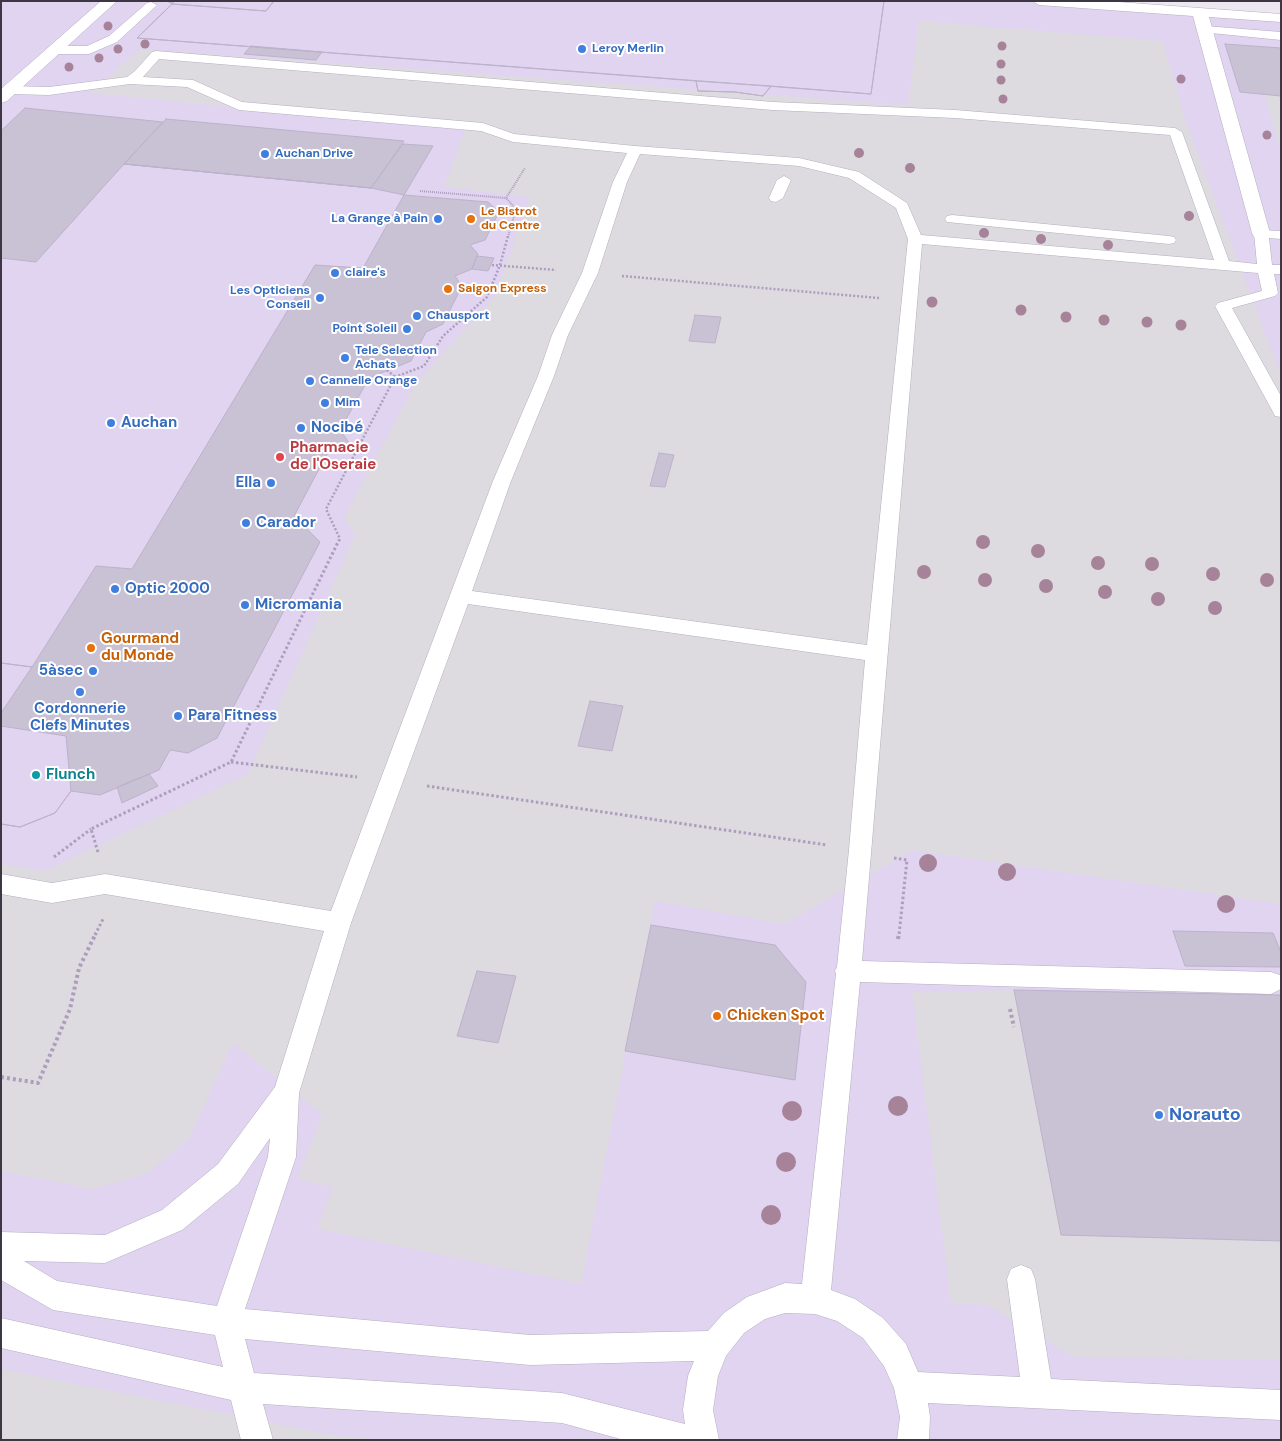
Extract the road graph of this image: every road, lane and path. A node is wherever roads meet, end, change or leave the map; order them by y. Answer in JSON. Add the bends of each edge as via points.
{"nodes":[{"id":1,"x":110,"y":1,"type":"edge"},
{"id":2,"x":1039,"y":1,"type":"edge"},
{"id":3,"x":151,"y":5,"type":"dead end"},
{"id":4,"x":1200,"y":13,"type":"junction"},
{"id":5,"x":1281,"y":18,"type":"edge"},
{"id":6,"x":1205,"y":30,"type":"junction"},
{"id":7,"x":1281,"y":36,"type":"edge"},
{"id":8,"x":54,"y":50,"type":"junction"},
{"id":9,"x":130,"y":80,"type":"junction"},
{"id":10,"x":6,"y":94,"type":"edge"},
{"id":11,"x":550,"y":141,"type":"junction"},
{"id":12,"x":635,"y":150,"type":"junction"},
{"id":13,"x":784,"y":180,"type":"dead end"},
{"id":14,"x":420,"y":191,"type":"dead end"},
{"id":15,"x":506,"y":198,"type":"junction"},
{"id":16,"x":776,"y":198,"type":"dead end"},
{"id":17,"x":952,"y":219,"type":"dead end"},
{"id":18,"x":1261,"y":234,"type":"junction"},
{"id":19,"x":1281,"y":235,"type":"edge"},
{"id":20,"x":915,"y":239,"type":"junction"},
{"id":21,"x":1169,"y":240,"type":"dead end"},
{"id":22,"x":492,"y":265,"type":"dead end"},
{"id":23,"x":500,"y":265,"type":"junction"},
{"id":24,"x":1223,"y":265,"type":"junction"},
{"id":25,"x":1265,"y":269,"type":"junction"},
{"id":26,"x":1281,"y":270,"type":"edge"},
{"id":27,"x":590,"y":273,"type":"junction"},
{"id":28,"x":1275,"y":293,"type":"edge"},
{"id":29,"x":910,"y":301,"type":"junction"},
{"id":30,"x":387,"y":370,"type":"dead end"},
{"id":31,"x":395,"y":376,"type":"junction"},
{"id":32,"x":1281,"y":412,"type":"edge"},
{"id":33,"x":461,"y":596,"type":"junction"},
{"id":34,"x":876,"y":654,"type":"junction"},
{"id":35,"x":231,"y":762,"type":"junction"},
{"id":36,"x":392,"y":781,"type":"junction"},
{"id":37,"x":91,"y":828,"type":"junction"},
{"id":38,"x":861,"y":850,"type":"junction"},
{"id":39,"x":52,"y":858,"type":"dead end"},
{"id":40,"x":1,"y":884,"type":"edge"},
{"id":41,"x":105,"y":884,"type":"junction"},
{"id":42,"x":339,"y":923,"type":"junction"},
{"id":43,"x":898,"y":942,"type":"dead end"},
{"id":44,"x":847,"y":971,"type":"junction"},
{"id":45,"x":998,"y":975,"type":"junction"},
{"id":46,"x":1271,"y":982,"type":"dead end"},
{"id":47,"x":1014,"y":1028,"type":"dead end"},
{"id":48,"x":1,"y":1077,"type":"edge"},
{"id":49,"x":286,"y":1093,"type":"junction"},
{"id":50,"x":1,"y":1246,"type":"edge"},
{"id":51,"x":1,"y":1264,"type":"edge"},
{"id":52,"x":1022,"y":1279,"type":"dead end"},
{"id":53,"x":815,"y":1299,"type":"junction"},
{"id":54,"x":226,"y":1322,"type":"junction"},
{"id":55,"x":1,"y":1333,"type":"edge"},
{"id":56,"x":715,"y":1346,"type":"junction"},
{"id":57,"x":909,"y":1387,"type":"junction"},
{"id":58,"x":243,"y":1388,"type":"junction"},
{"id":59,"x":1038,"y":1394,"type":"junction"},
{"id":60,"x":1281,"y":1404,"type":"edge"},
{"id":61,"x":257,"y":1440,"type":"edge"},
{"id":62,"x":685,"y":1440,"type":"edge"},
{"id":63,"x":703,"y":1440,"type":"edge"},
{"id":64,"x":913,"y":1440,"type":"edge"}],
"edges":[{"from":1,"to":8,"type":"street"},
{"from":2,"to":4,"type":"street"},
{"from":3,"to":8,"type":"lane","via":[[113,39],[89,50]]},
{"from":4,"to":5,"type":"street"},
{"from":4,"to":6,"type":"street"},
{"from":6,"to":7,"type":"lane"},
{"from":6,"to":18,"type":"street"},
{"from":8,"to":10,"type":"street"},
{"from":9,"to":10,"type":"lane"},
{"from":9,"to":11,"type":"lane","via":[[189,83],[238,106],[483,127],[502,135]]},
{"from":9,"to":24,"type":"lane","via":[[156,55],[773,106],[955,114],[1175,132]]},
{"from":11,"to":12,"type":"lane"},
{"from":11,"to":15,"type":"path","via":[[529,160]]},
{"from":12,"to":20,"type":"lane","via":[[799,162],[854,175],[902,206]]},
{"from":12,"to":27,"type":"lane","via":[[620,182]]},
{"from":13,"to":16,"type":"lane"},
{"from":14,"to":15,"type":"path"},
{"from":15,"to":23,"type":"path","via":[[516,209]]},
{"from":17,"to":21,"type":"lane"},
{"from":18,"to":19,"type":"lane"},
{"from":18,"to":25,"type":"lane"},
{"from":20,"to":24,"type":"lane"},
{"from":20,"to":29,"type":"lane"},
{"from":22,"to":23,"type":"path"},
{"from":23,"to":27,"type":"path"},
{"from":23,"to":31,"type":"path","via":[[487,296],[443,336],[424,366]]},
{"from":24,"to":25,"type":"lane"},
{"from":25,"to":26,"type":"lane"},
{"from":25,"to":28,"type":"lane"},
{"from":27,"to":29,"type":"path"},
{"from":27,"to":33,"type":"lane","via":[[560,336],[502,481]]},
{"from":28,"to":32,"type":"lane","via":[[1223,306]]},
{"from":29,"to":34,"type":"lane"},
{"from":30,"to":31,"type":"path"},
{"from":31,"to":35,"type":"path","via":[[326,509],[340,539]]},
{"from":33,"to":34,"type":"lane"},
{"from":33,"to":36,"type":"lane"},
{"from":34,"to":38,"type":"lane"},
{"from":35,"to":36,"type":"path"},
{"from":35,"to":37,"type":"path"},
{"from":36,"to":38,"type":"path"},
{"from":36,"to":42,"type":"lane"},
{"from":37,"to":39,"type":"path"},
{"from":37,"to":41,"type":"path"},
{"from":38,"to":43,"type":"path","via":[[906,860]]},
{"from":38,"to":44,"type":"lane"},
{"from":40,"to":41,"type":"lane","via":[[52,893]]},
{"from":41,"to":42,"type":"lane"},
{"from":41,"to":48,"type":"path","via":[[106,912],[78,968],[70,1009],[38,1083]]},
{"from":42,"to":49,"type":"lane"},
{"from":44,"to":45,"type":"lane"},
{"from":44,"to":53,"type":"lane"},
{"from":45,"to":46,"type":"lane"},
{"from":45,"to":47,"type":"path","via":[[1006,988]]},
{"from":49,"to":50,"type":"lane","via":[[228,1174],[172,1220],[105,1249]]},
{"from":49,"to":54,"type":"lane","via":[[282,1157]]},
{"from":51,"to":54,"type":"lane","via":[[53,1295]]},
{"from":52,"to":59,"type":"lane"},
{"from":53,"to":56,"type":"lane","via":[[785,1298],[758,1307],[734,1323]]},
{"from":53,"to":57,"type":"lane","via":[[845,1309],[873,1328],[895,1355]]},
{"from":54,"to":56,"type":"lane","via":[[530,1350]]},
{"from":54,"to":58,"type":"lane"},
{"from":55,"to":58,"type":"lane"},
{"from":56,"to":63,"type":"lane","via":[[702,1376],[698,1410]]},
{"from":57,"to":59,"type":"lane"},
{"from":57,"to":64,"type":"lane","via":[[915,1417]]},
{"from":58,"to":61,"type":"lane"},
{"from":58,"to":62,"type":"lane","via":[[562,1408]]},
{"from":59,"to":60,"type":"lane"}]}
